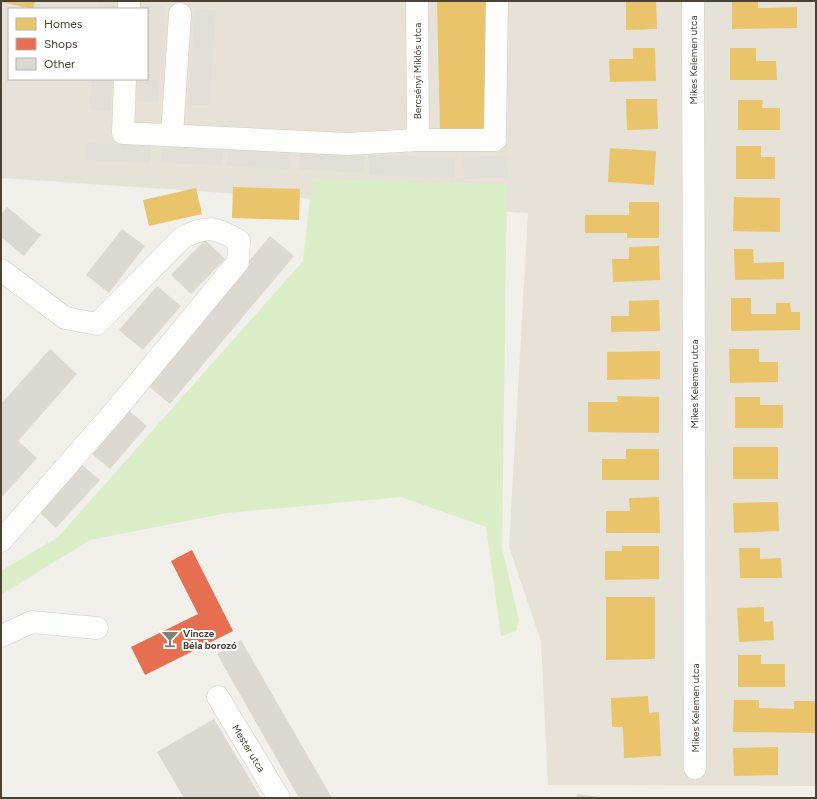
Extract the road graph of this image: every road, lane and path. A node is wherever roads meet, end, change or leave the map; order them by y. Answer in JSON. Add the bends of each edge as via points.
{"nodes":[{"id":1,"x":417,"y":1,"type":"edge"},
{"id":2,"x":497,"y":1,"type":"edge"},
{"id":3,"x":693,"y":1,"type":"edge"},
{"id":4,"x":180,"y":14,"type":"dead end"},
{"id":5,"x":125,"y":80,"type":"edge"},
{"id":6,"x":172,"y":136,"type":"junction"},
{"id":7,"x":418,"y":140,"type":"junction"},
{"id":8,"x":1,"y":270,"type":"edge"},
{"id":9,"x":1,"y":541,"type":"edge"},
{"id":10,"x":97,"y":628,"type":"dead end"},
{"id":11,"x":1,"y":636,"type":"edge"},
{"id":12,"x":218,"y":697,"type":"dead end"},
{"id":13,"x":695,"y":768,"type":"dead end"},
{"id":14,"x":279,"y":798,"type":"edge"}],
"edges":[{"from":1,"to":7,"type":"street","name":"Bercsényi Miklós utca"},
{"from":2,"to":7,"type":"street","via":[[494,140]]},
{"from":3,"to":13,"type":"street","name":"Mikes Kelemen utca"},
{"from":4,"to":6,"type":"street"},
{"from":5,"to":6,"type":"street","via":[[123,133]]},
{"from":6,"to":7,"type":"street","via":[[348,144]]},
{"from":8,"to":9,"type":"street","via":[[65,318],[97,324],[183,237],[200,229],[221,230],[239,241],[238,262],[114,412]]},
{"from":10,"to":11,"type":"street","via":[[32,622]]},
{"from":12,"to":14,"type":"street","name":"Mester utca"}]}
